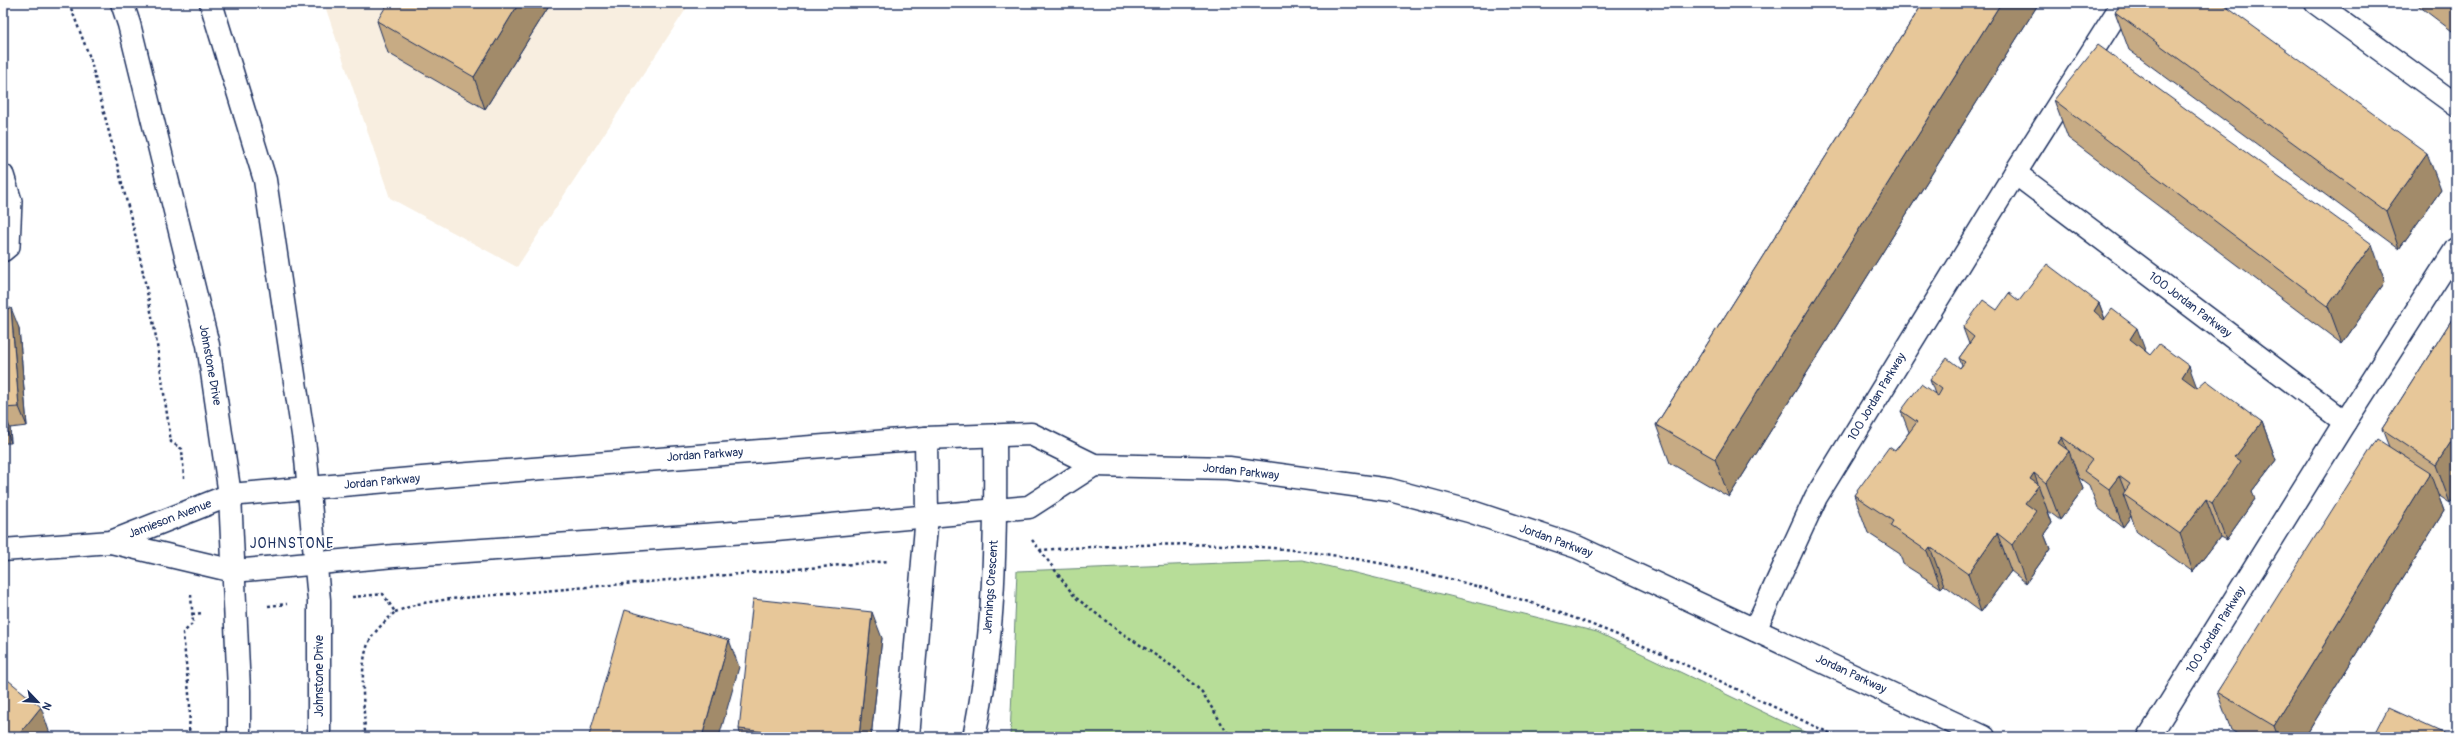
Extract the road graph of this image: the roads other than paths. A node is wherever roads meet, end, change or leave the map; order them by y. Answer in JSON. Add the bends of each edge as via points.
{"nodes":[{"id":1,"x":122,"y":3,"type":"edge"},
{"id":2,"x":211,"y":3,"type":"edge"},
{"id":3,"x":2123,"y":3,"type":"edge"},
{"id":4,"x":2316,"y":3,"type":"edge"},
{"id":5,"x":2456,"y":105,"type":"edge"},
{"id":6,"x":2015,"y":173,"type":"junction"},
{"id":7,"x":3,"y":175,"type":"edge"},
{"id":8,"x":2456,"y":249,"type":"edge"},
{"id":9,"x":3,"y":251,"type":"edge"},
{"id":10,"x":2345,"y":422,"type":"junction"},
{"id":11,"x":995,"y":436,"type":"junction"},
{"id":12,"x":926,"y":438,"type":"junction"},
{"id":13,"x":1094,"y":465,"type":"junction"},
{"id":14,"x":309,"y":488,"type":"junction"},
{"id":15,"x":230,"y":495,"type":"junction"},
{"id":16,"x":995,"y":511,"type":"junction"},
{"id":17,"x":927,"y":515,"type":"junction"},
{"id":18,"x":111,"y":542,"type":"junction"},
{"id":19,"x":3,"y":550,"type":"edge"},
{"id":20,"x":316,"y":563,"type":"junction"},
{"id":21,"x":234,"y":571,"type":"junction"},
{"id":22,"x":1755,"y":630,"type":"junction"},
{"id":23,"x":239,"y":737,"type":"edge"},
{"id":24,"x":319,"y":737,"type":"edge"},
{"id":25,"x":908,"y":737,"type":"edge"},
{"id":26,"x":974,"y":737,"type":"edge"},
{"id":27,"x":1984,"y":737,"type":"edge"},
{"id":28,"x":2149,"y":737,"type":"edge"}],
"edges":[{"from":1,"to":15,"type":"street","name":"Johnstone Drive","via":[[167,174],[208,346]]},
{"from":2,"to":14,"type":"street","name":"Johnstone Drive","via":[[266,180]]},
{"from":3,"to":6,"type":"street","name":"100 Jordan Parkway"},
{"from":4,"to":5,"type":"street"},
{"from":6,"to":10,"type":"street","name":"100 Jordan Parkway"},
{"from":6,"to":22,"type":"street","name":"100 Jordan Parkway","via":[[1816,497]]},
{"from":7,"to":9,"type":"lane","via":[[11,201],[9,246]]},
{"from":8,"to":10,"type":"street","name":"100 Jordan Parkway"},
{"from":10,"to":28,"type":"street","name":"100 Jordan Parkway"},
{"from":11,"to":12,"type":"street","name":"Jordan Parkway"},
{"from":11,"to":13,"type":"street","name":"Jordan Parkway","via":[[1031,434]]},
{"from":11,"to":16,"type":"street","name":"Jennings Crescent"},
{"from":12,"to":14,"type":"street","name":"Jordan Parkway","via":[[456,474]]},
{"from":12,"to":17,"type":"street"},
{"from":13,"to":16,"type":"street","via":[[1029,507]]},
{"from":13,"to":22,"type":"street","name":"Jordan Parkway","via":[[1229,468],[1390,490],[1469,511],[1577,547]]},
{"from":14,"to":15,"type":"street","name":"Jordan Parkway"},
{"from":14,"to":20,"type":"street","name":"Johnstone Drive"},
{"from":15,"to":18,"type":"street","name":"Jamieson Avenue"},
{"from":15,"to":21,"type":"street","name":"Johnstone Drive"},
{"from":16,"to":17,"type":"street"},
{"from":16,"to":26,"type":"street","name":"Jennings Crescent","via":[[985,686]]},
{"from":17,"to":20,"type":"street","via":[[776,530]]},
{"from":17,"to":25,"type":"street"},
{"from":18,"to":19,"type":"street","name":"Jamieson Avenue"},
{"from":18,"to":21,"type":"street","name":"Jamieson Avenue"},
{"from":20,"to":21,"type":"street","name":"Jamieson Avenue"},
{"from":20,"to":24,"type":"street","name":"Johnstone Drive","via":[[319,600]]},
{"from":21,"to":23,"type":"street","name":"Johnstone Drive"},
{"from":22,"to":27,"type":"street","name":"Jordan Parkway"}]}
